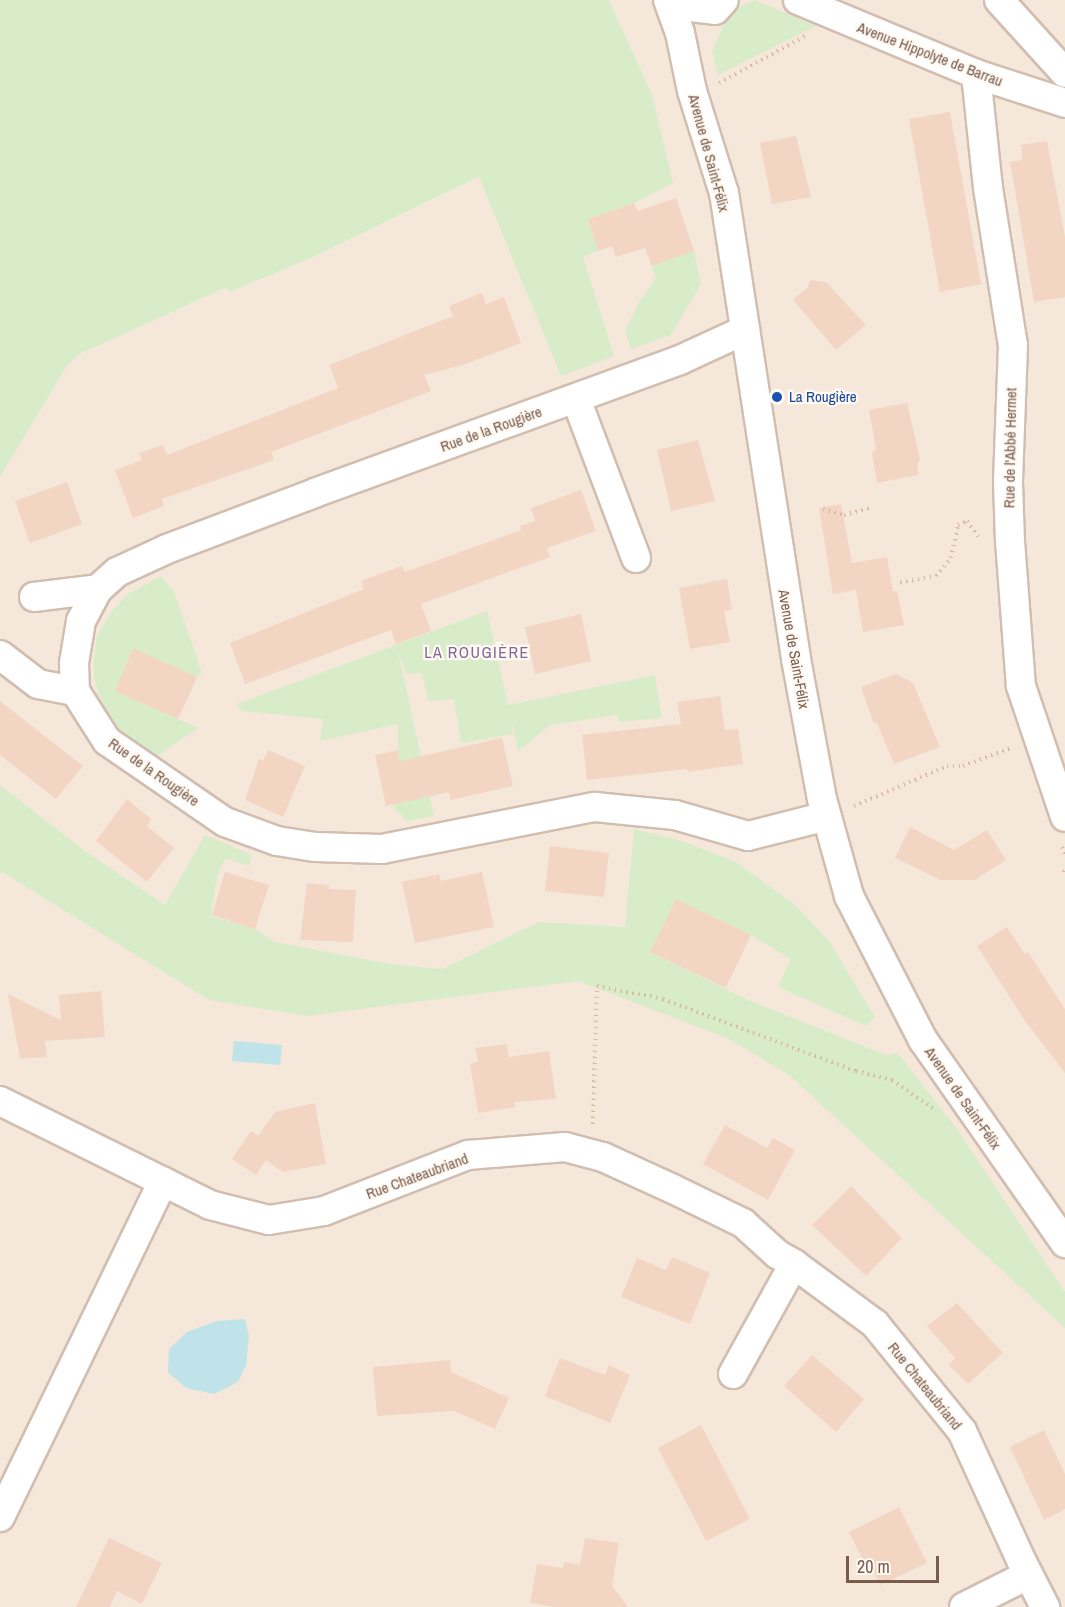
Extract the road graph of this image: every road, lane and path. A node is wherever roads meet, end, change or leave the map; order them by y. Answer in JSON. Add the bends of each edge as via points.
{"nodes":[{"id":1,"x":724,"y":0,"type":"edge"},
{"id":2,"x":798,"y":0,"type":"edge"},
{"id":3,"x":999,"y":0,"type":"edge"},
{"id":4,"x":672,"y":2,"type":"edge"},
{"id":5,"x":810,"y":34,"type":"dead end"},
{"id":6,"x":1065,"y":73,"type":"edge"},
{"id":7,"x":976,"y":75,"type":"junction"},
{"id":8,"x":716,"y":85,"type":"dead end"},
{"id":9,"x":1065,"y":103,"type":"edge"},
{"id":10,"x":745,"y":330,"type":"junction"},
{"id":11,"x":576,"y":399,"type":"junction"},
{"id":12,"x":872,"y":507,"type":"dead end"},
{"id":13,"x":823,"y":509,"type":"dead end"},
{"id":14,"x":980,"y":538,"type":"dead end"},
{"id":15,"x":636,"y":558,"type":"dead end"},
{"id":16,"x":900,"y":582,"type":"dead end"},
{"id":17,"x":98,"y":589,"type":"junction"},
{"id":18,"x":34,"y":597,"type":"dead end"},
{"id":19,"x":0,"y":655,"type":"edge"},
{"id":20,"x":75,"y":691,"type":"junction"},
{"id":21,"x":1007,"y":750,"type":"dead end"},
{"id":22,"x":854,"y":806,"type":"dead end"},
{"id":23,"x":827,"y":816,"type":"junction"},
{"id":24,"x":1065,"y":817,"type":"edge"},
{"id":25,"x":1062,"y":846,"type":"dead end"},
{"id":26,"x":1065,"y":855,"type":"edge"},
{"id":27,"x":1065,"y":867,"type":"edge"},
{"id":28,"x":1064,"y":872,"type":"edge"},
{"id":29,"x":0,"y":1101,"type":"edge"},
{"id":30,"x":975,"y":1118,"type":"junction"},
{"id":31,"x":587,"y":1153,"type":"junction"},
{"id":32,"x":163,"y":1182,"type":"junction"},
{"id":33,"x":1065,"y":1243,"type":"edge"},
{"id":34,"x":794,"y":1264,"type":"junction"},
{"id":35,"x":733,"y":1374,"type":"dead end"},
{"id":36,"x":0,"y":1517,"type":"edge"},
{"id":37,"x":1028,"y":1575,"type":"junction"},
{"id":38,"x":964,"y":1607,"type":"edge"},
{"id":39,"x":1045,"y":1607,"type":"edge"}],
"edges":[{"from":1,"to":4,"type":"street","via":[[715,10]]},
{"from":2,"to":7,"type":"street","name":"Avenue Hippolyte de Barrau"},
{"from":3,"to":6,"type":"street"},
{"from":4,"to":10,"type":"street","name":"Avenue de Saint-Félix","via":[[692,91],[723,193]]},
{"from":5,"to":8,"type":"path"},
{"from":7,"to":9,"type":"street","name":"Avenue Hippolyte de Barrau"},
{"from":7,"to":24,"type":"street","name":"Rue de l'Abbé Hermet","via":[[988,188],[1013,345],[1009,505],[1022,686]]},
{"from":10,"to":11,"type":"street","name":"Rue de la Rougière","via":[[680,360]]},
{"from":10,"to":23,"type":"street","name":"Avenue de Saint-Félix","via":[[777,551]]},
{"from":11,"to":15,"type":"street"},
{"from":11,"to":17,"type":"street","name":"Rue de la Rougière","via":[[159,552],[117,572]]},
{"from":12,"to":13,"type":"path","via":[[844,515]]},
{"from":14,"to":16,"type":"path","via":[[967,521],[958,525],[951,558],[936,576]]},
{"from":17,"to":18,"type":"street"},
{"from":17,"to":20,"type":"street","name":"Rue de la Rougière","via":[[81,621],[74,663]]},
{"from":19,"to":20,"type":"street","via":[[38,684]]},
{"from":20,"to":23,"type":"street","name":"Rue de la Rougière","via":[[107,741],[225,822],[277,841],[316,847],[382,849],[595,807],[675,815],[748,836]]},
{"from":21,"to":22,"type":"path","via":[[963,766],[947,766]]},
{"from":23,"to":30,"type":"street","name":"Avenue de Saint-Félix","via":[[849,896],[879,958],[923,1040]]},
{"from":25,"to":26,"type":"path"},
{"from":27,"to":28,"type":"path"},
{"from":29,"to":32,"type":"street","name":"Rue Chateaubriand"},
{"from":30,"to":31,"type":"path","via":[[931,1109],[892,1080],[856,1071],[663,999],[597,986],[593,1134]]},
{"from":30,"to":33,"type":"street","name":"Avenue de Saint-Félix"},
{"from":31,"to":32,"type":"street","name":"Rue Chateaubriand","via":[[565,1147],[468,1155],[324,1210],[268,1220],[210,1205]]},
{"from":31,"to":34,"type":"street","name":"Rue Chateaubriand","via":[[743,1223]]},
{"from":32,"to":36,"type":"street"},
{"from":34,"to":35,"type":"street"},
{"from":34,"to":37,"type":"street","name":"Rue Chateaubriand","via":[[875,1324],[962,1431]]},
{"from":37,"to":38,"type":"street"},
{"from":37,"to":39,"type":"street","name":"Rue Chateaubriand"}]}
